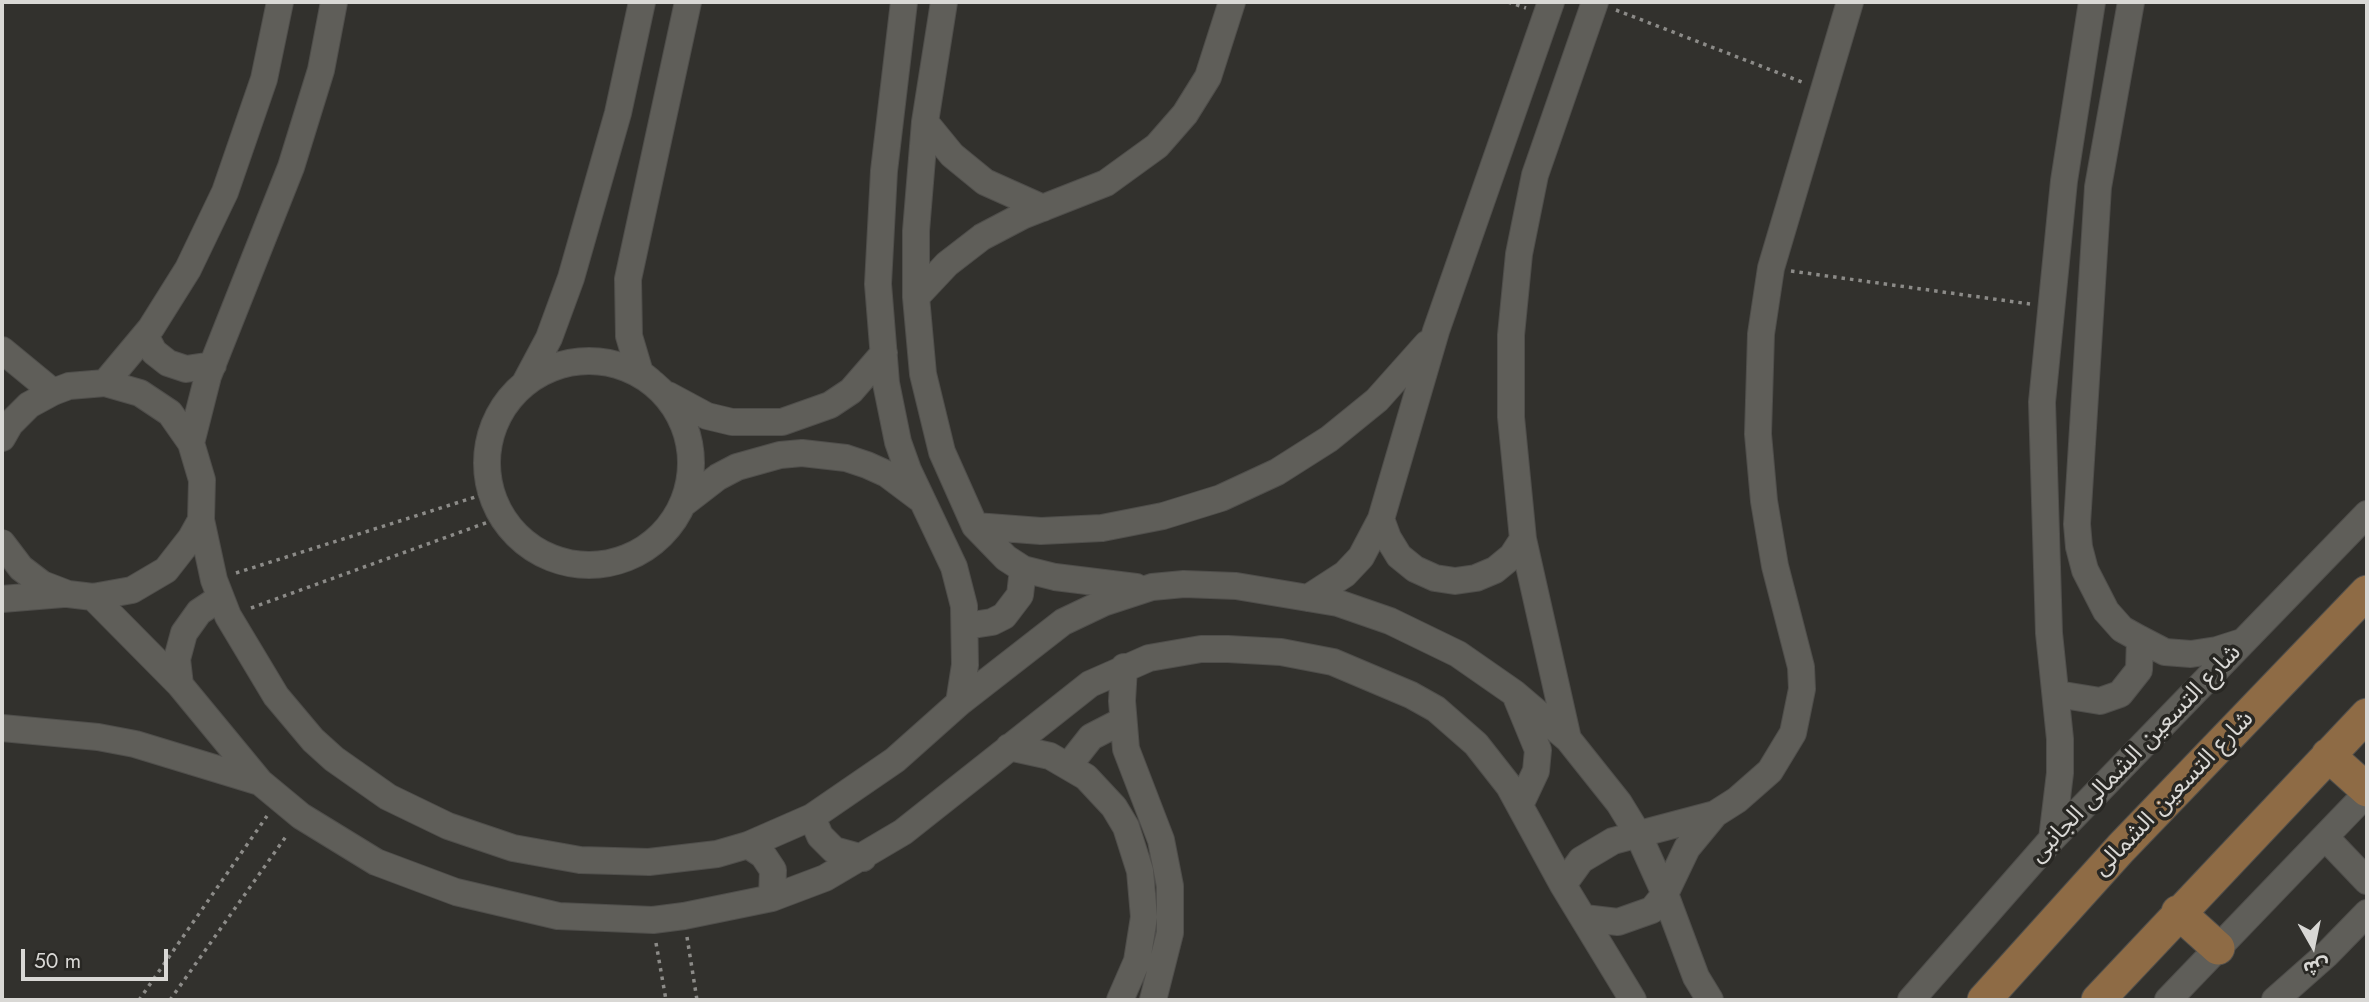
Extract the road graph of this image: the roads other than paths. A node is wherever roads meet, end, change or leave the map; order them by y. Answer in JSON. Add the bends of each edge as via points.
{"nodes":[{"id":1,"x":280,"y":2,"type":"edge"},
{"id":2,"x":334,"y":2,"type":"edge"},
{"id":3,"x":642,"y":2,"type":"edge"},
{"id":4,"x":688,"y":2,"type":"edge"},
{"id":5,"x":904,"y":2,"type":"edge"},
{"id":6,"x":944,"y":2,"type":"edge"},
{"id":7,"x":1232,"y":2,"type":"edge"},
{"id":8,"x":1551,"y":2,"type":"edge"},
{"id":9,"x":1595,"y":2,"type":"edge"},
{"id":10,"x":1850,"y":2,"type":"edge"},
{"id":11,"x":2092,"y":2,"type":"edge"},
{"id":12,"x":2131,"y":2,"type":"edge"},
{"id":13,"x":925,"y":122,"type":"junction"},
{"id":14,"x":2064,"y":181,"type":"junction"},
{"id":15,"x":2098,"y":187,"type":"junction"},
{"id":16,"x":1043,"y":208,"type":"junction"},
{"id":17,"x":916,"y":297,"type":"junction"},
{"id":18,"x":1436,"y":331,"type":"junction"},
{"id":19,"x":145,"y":335,"type":"junction"},
{"id":20,"x":884,"y":352,"type":"junction"},
{"id":21,"x":4,"y":360,"type":"edge"},
{"id":22,"x":213,"y":365,"type":"junction"},
{"id":23,"x":104,"y":383,"type":"junction"},
{"id":24,"x":523,"y":386,"type":"junction"},
{"id":25,"x":657,"y":387,"type":"junction"},
{"id":26,"x":53,"y":392,"type":"junction"},
{"id":27,"x":2,"y":438,"type":"edge"},
{"id":28,"x":191,"y":443,"type":"junction"},
{"id":29,"x":922,"y":500,"type":"junction"},
{"id":30,"x":683,"y":504,"type":"junction"},
{"id":31,"x":2367,"y":514,"type":"edge"},
{"id":32,"x":1381,"y":519,"type":"junction"},
{"id":33,"x":201,"y":520,"type":"junction"},
{"id":34,"x":975,"y":526,"type":"junction"},
{"id":35,"x":1524,"y":539,"type":"junction"},
{"id":36,"x":2,"y":543,"type":"edge"},
{"id":37,"x":1023,"y":569,"type":"junction"},
{"id":38,"x":1152,"y":587,"type":"junction"},
{"id":39,"x":2367,"y":592,"type":"edge"},
{"id":40,"x":80,"y":595,"type":"junction"},
{"id":41,"x":221,"y":598,"type":"junction"},
{"id":42,"x":1308,"y":598,"type":"junction"},
{"id":43,"x":2,"y":599,"type":"edge"},
{"id":44,"x":966,"y":626,"type":"junction"},
{"id":45,"x":2140,"y":639,"type":"junction"},
{"id":46,"x":2242,"y":642,"type":"junction"},
{"id":47,"x":1124,"y":667,"type":"junction"},
{"id":48,"x":180,"y":685,"type":"junction"},
{"id":49,"x":1514,"y":693,"type":"junction"},
{"id":50,"x":2057,"y":694,"type":"junction"},
{"id":51,"x":959,"y":703,"type":"junction"},
{"id":52,"x":2367,"y":715,"type":"edge"},
{"id":53,"x":1122,"y":721,"type":"junction"},
{"id":54,"x":2,"y":728,"type":"edge"},
{"id":55,"x":1568,"y":739,"type":"junction"},
{"id":56,"x":1009,"y":747,"type":"junction"},
{"id":57,"x":2328,"y":755,"type":"junction"},
{"id":58,"x":1069,"y":765,"type":"junction"},
{"id":59,"x":269,"y":791,"type":"junction"},
{"id":60,"x":2365,"y":799,"type":"edge"},
{"id":61,"x":1520,"y":805,"type":"junction"},
{"id":62,"x":1715,"y":814,"type":"junction"},
{"id":63,"x":812,"y":817,"type":"junction"},
{"id":64,"x":1638,"y":834,"type":"junction"},
{"id":65,"x":2326,"y":838,"type":"junction"},
{"id":66,"x":2052,"y":839,"type":"junction"},
{"id":67,"x":748,"y":845,"type":"junction"},
{"id":68,"x":863,"y":858,"type":"junction"},
{"id":69,"x":2367,"y":881,"type":"edge"},
{"id":70,"x":1563,"y":885,"type":"junction"},
{"id":71,"x":1665,"y":894,"type":"junction"},
{"id":72,"x":772,"y":898,"type":"junction"},
{"id":73,"x":2178,"y":912,"type":"junction"},
{"id":74,"x":2367,"y":913,"type":"edge"},
{"id":75,"x":1584,"y":918,"type":"junction"},
{"id":76,"x":2218,"y":948,"type":"junction"},
{"id":77,"x":1120,"y":1000,"type":"edge"},
{"id":78,"x":1153,"y":1000,"type":"edge"},
{"id":79,"x":1633,"y":1000,"type":"edge"},
{"id":80,"x":1710,"y":1000,"type":"edge"},
{"id":81,"x":1911,"y":1000,"type":"edge"},
{"id":82,"x":1984,"y":1000,"type":"edge"},
{"id":83,"x":2098,"y":1000,"type":"edge"},
{"id":84,"x":2168,"y":1000,"type":"edge"},
{"id":85,"x":2275,"y":1000,"type":"edge"}],
"edges":[{"from":1,"to":19,"type":"street","via":[[264,79],[225,192],[188,269]]},
{"from":2,"to":22,"type":"street","via":[[321,70],[291,167]]},
{"from":3,"to":24,"type":"street","via":[[618,113],[571,278],[550,338]]},
{"from":4,"to":25,"type":"street","via":[[628,279],[629,336],[640,373]]},
{"from":5,"to":20,"type":"street","via":[[883,183],[878,284]]},
{"from":6,"to":13,"type":"street"},
{"from":7,"to":16,"type":"street","via":[[1208,77],[1172,131],[1124,172]]},
{"from":8,"to":18,"type":"street"},
{"from":9,"to":35,"type":"street","via":[[1546,136],[1519,254],[1510,376],[1513,458]]},
{"from":10,"to":62,"type":"street","via":[[1770,268],[1759,367],[1760,467],[1769,534],[1797,645],[1802,689],[1793,733],[1770,771]]},
{"from":11,"to":14,"type":"street"},
{"from":12,"to":15,"type":"street"},
{"from":13,"to":16,"type":"street","via":[[952,155],[985,182]]},
{"from":13,"to":17,"type":"street"},
{"from":14,"to":15,"type":"street"},
{"from":14,"to":50,"type":"street","via":[[2042,402],[2049,633]]},
{"from":15,"to":45,"type":"street","via":[[2079,547],[2106,611],[2122,629]]},
{"from":16,"to":17,"type":"street","via":[[973,243]]},
{"from":17,"to":34,"type":"street","via":[[931,414],[942,453]]},
{"from":18,"to":32,"type":"street"},
{"from":18,"to":34,"type":"street","via":[[1399,379],[1354,420],[1304,456],[1221,498],[1102,528],[1041,531]]},
{"from":19,"to":22,"type":"street","via":[[154,352],[168,363],[186,369]]},
{"from":19,"to":23,"type":"street"},
{"from":20,"to":25,"type":"street","via":[[851,391],[830,405],[782,422],[744,423],[707,416]]},
{"from":20,"to":29,"type":"street","via":[[898,442]]},
{"from":21,"to":26,"type":"street"},
{"from":22,"to":28,"type":"street"},
{"from":23,"to":26,"type":"street"},
{"from":23,"to":28,"type":"street","via":[[140,393],[170,413]]},
{"from":24,"to":25,"type":"street","via":[[542,373],[586,361],[632,370]]},
{"from":24,"to":30,"type":"street","via":[[494,426],[487,459],[491,492],[502,517],[513,532],[542,554],[596,565],[615,562],[648,547]]},
{"from":25,"to":30,"type":"street","via":[[685,426],[690,445],[692,465]]},
{"from":26,"to":27,"type":"street","via":[[29,405]]},
{"from":28,"to":33,"type":"street","via":[[202,480]]},
{"from":29,"to":30,"type":"street","via":[[867,465],[802,453],[737,467]]},
{"from":29,"to":44,"type":"street","via":[[954,567]]},
{"from":31,"to":46,"type":"street","name":"شارع التسعين الشمالى الجانبى"},
{"from":32,"to":35,"type":"street","via":[[1399,556],[1415,569],[1445,579],[1476,578],[1495,570]]},
{"from":32,"to":42,"type":"street","via":[[1361,558]]},
{"from":33,"to":40,"type":"street","via":[[180,555],[150,582],[113,596]]},
{"from":33,"to":41,"type":"street"},
{"from":34,"to":37,"type":"street","via":[[990,545]]},
{"from":35,"to":55,"type":"street"},
{"from":36,"to":40,"type":"street","via":[[21,568],[42,584]]},
{"from":37,"to":38,"type":"street","via":[[1087,583]]},
{"from":37,"to":44,"type":"street","via":[[1020,595],[1004,616]]},
{"from":38,"to":42,"type":"street","via":[[1210,584]]},
{"from":38,"to":51,"type":"street","via":[[1063,622]]},
{"from":39,"to":82,"type":"main road","name":"شارع التسعين الشمالى","via":[[2121,848]]},
{"from":40,"to":43,"type":"street"},
{"from":40,"to":48,"type":"street"},
{"from":41,"to":48,"type":"street","via":[[199,612],[184,633],[177,659]]},
{"from":41,"to":67,"type":"street","via":[[276,696],[313,740],[360,779],[448,826],[513,848],[592,861],[683,859]]},
{"from":42,"to":49,"type":"street","via":[[1338,603],[1425,636]]},
{"from":44,"to":51,"type":"street"},
{"from":45,"to":46,"type":"street","via":[[2165,652],[2191,653]]},
{"from":45,"to":50,"type":"street","via":[[2139,670],[2120,694],[2100,701]]},
{"from":46,"to":66,"type":"street","name":"شارع التسعين الشمالى الجانبى"},
{"from":47,"to":53,"type":"street"},
{"from":47,"to":56,"type":"street","via":[[1090,684]]},
{"from":47,"to":61,"type":"street","via":[[1175,652],[1228,649],[1307,656],[1360,671],[1411,695],[1457,726],[1494,764]]},
{"from":48,"to":59,"type":"street"},
{"from":49,"to":55,"type":"street"},
{"from":49,"to":61,"type":"street","via":[[1538,750],[1536,771]]},
{"from":50,"to":66,"type":"street","via":[[2060,773]]},
{"from":51,"to":63,"type":"street","via":[[895,760]]},
{"from":52,"to":57,"type":"main road"},
{"from":53,"to":58,"type":"street","via":[[1091,737]]},
{"from":53,"to":78,"type":"street","via":[[1134,773],[1161,840],[1170,886],[1169,944]]},
{"from":54,"to":59,"type":"street","via":[[110,739]]},
{"from":55,"to":64,"type":"street"},
{"from":56,"to":58,"type":"street"},
{"from":56,"to":68,"type":"street","via":[[903,832]]},
{"from":57,"to":60,"type":"main road"},
{"from":57,"to":73,"type":"main road"},
{"from":58,"to":77,"type":"street","via":[[1114,807],[1140,871],[1141,940]]},
{"from":59,"to":72,"type":"street","via":[[376,862],[456,892],[558,916],[653,920]]},
{"from":60,"to":65,"type":"street"},
{"from":61,"to":70,"type":"street"},
{"from":62,"to":64,"type":"street"},
{"from":62,"to":71,"type":"street","via":[[1687,848]]},
{"from":63,"to":67,"type":"street"},
{"from":63,"to":68,"type":"street","via":[[820,836],[834,850]]},
{"from":64,"to":70,"type":"street","via":[[1613,841],[1581,860]]},
{"from":64,"to":71,"type":"street"},
{"from":65,"to":69,"type":"street"},
{"from":65,"to":76,"type":"street"},
{"from":66,"to":81,"type":"street","name":"شارع التسعين الشمالى الجانبى"},
{"from":67,"to":72,"type":"street","via":[[763,855],[773,870]]},
{"from":68,"to":72,"type":"street"},
{"from":70,"to":75,"type":"street"},
{"from":71,"to":75,"type":"street","via":[[1652,910],[1631,920]]},
{"from":71,"to":80,"type":"street","via":[[1683,946]]},
{"from":73,"to":76,"type":"main road"},
{"from":73,"to":83,"type":"main road"},
{"from":74,"to":85,"type":"street"},
{"from":75,"to":79,"type":"street"},
{"from":76,"to":84,"type":"street"}]}
